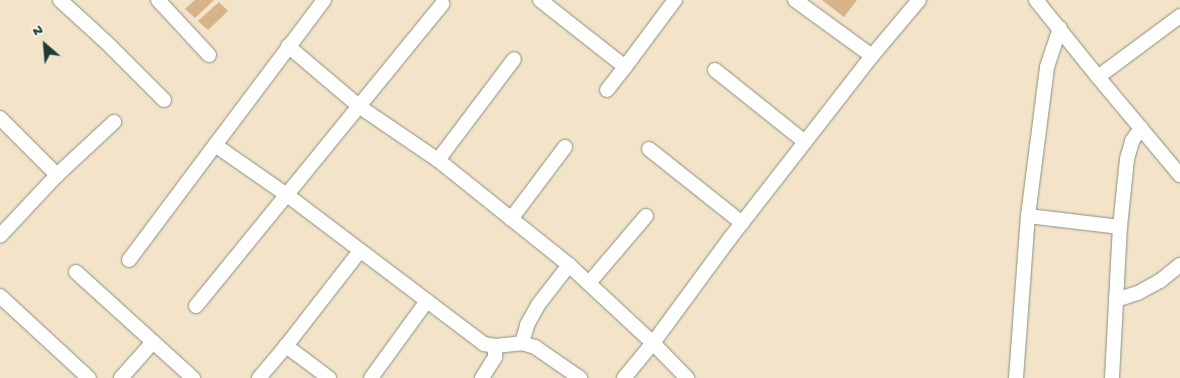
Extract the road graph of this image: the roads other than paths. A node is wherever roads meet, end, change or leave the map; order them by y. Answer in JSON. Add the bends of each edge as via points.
{"nodes":[{"id":1,"x":60,"y":0,"type":"edge"},
{"id":2,"x":158,"y":0,"type":"edge"},
{"id":3,"x":324,"y":0,"type":"edge"},
{"id":4,"x":540,"y":0,"type":"edge"},
{"id":5,"x":795,"y":0,"type":"edge"},
{"id":6,"x":919,"y":0,"type":"edge"},
{"id":7,"x":1036,"y":0,"type":"edge"},
{"id":8,"x":669,"y":2,"type":"edge"},
{"id":9,"x":442,"y":4,"type":"dead end"},
{"id":10,"x":1180,"y":16,"type":"edge"},
{"id":11,"x":1060,"y":28,"type":"junction"},
{"id":12,"x":288,"y":46,"type":"junction"},
{"id":13,"x":210,"y":55,"type":"dead end"},
{"id":14,"x":872,"y":56,"type":"junction"},
{"id":15,"x":514,"y":59,"type":"dead end"},
{"id":16,"x":625,"y":67,"type":"junction"},
{"id":17,"x":714,"y":70,"type":"dead end"},
{"id":18,"x":1098,"y":77,"type":"junction"},
{"id":19,"x":607,"y":90,"type":"dead end"},
{"id":20,"x":164,"y":100,"type":"dead end"},
{"id":21,"x":360,"y":106,"type":"junction"},
{"id":22,"x":0,"y":118,"type":"edge"},
{"id":23,"x":114,"y":122,"type":"dead end"},
{"id":24,"x":1141,"y":128,"type":"junction"},
{"id":25,"x":805,"y":142,"type":"junction"},
{"id":26,"x":215,"y":145,"type":"junction"},
{"id":27,"x":565,"y":147,"type":"dead end"},
{"id":28,"x":649,"y":150,"type":"dead end"},
{"id":29,"x":438,"y":160,"type":"junction"},
{"id":30,"x":57,"y":175,"type":"junction"},
{"id":31,"x":1180,"y":175,"type":"edge"},
{"id":32,"x":287,"y":195,"type":"junction"},
{"id":33,"x":646,"y":216,"type":"dead end"},
{"id":34,"x":1028,"y":216,"type":"junction"},
{"id":35,"x":511,"y":219,"type":"junction"},
{"id":36,"x":742,"y":223,"type":"junction"},
{"id":37,"x":1120,"y":227,"type":"junction"},
{"id":38,"x":0,"y":236,"type":"edge"},
{"id":39,"x":360,"y":251,"type":"junction"},
{"id":40,"x":129,"y":260,"type":"dead end"},
{"id":41,"x":569,"y":265,"type":"junction"},
{"id":42,"x":1180,"y":266,"type":"edge"},
{"id":43,"x":76,"y":272,"type":"dead end"},
{"id":44,"x":589,"y":284,"type":"junction"},
{"id":45,"x":0,"y":296,"type":"edge"},
{"id":46,"x":1116,"y":300,"type":"junction"},
{"id":47,"x":427,"y":301,"type":"junction"},
{"id":48,"x":196,"y":306,"type":"dead end"},
{"id":49,"x":153,"y":342,"type":"junction"},
{"id":50,"x":653,"y":342,"type":"junction"},
{"id":51,"x":522,"y":343,"type":"junction"},
{"id":52,"x":286,"y":346,"type":"junction"},
{"id":53,"x":495,"y":346,"type":"junction"},
{"id":54,"x":90,"y":378,"type":"edge"},
{"id":55,"x":121,"y":378,"type":"edge"},
{"id":56,"x":193,"y":378,"type":"edge"},
{"id":57,"x":259,"y":378,"type":"edge"},
{"id":58,"x":329,"y":378,"type":"edge"},
{"id":59,"x":371,"y":378,"type":"edge"},
{"id":60,"x":482,"y":378,"type":"edge"},
{"id":61,"x":580,"y":378,"type":"edge"},
{"id":62,"x":624,"y":378,"type":"edge"},
{"id":63,"x":687,"y":378,"type":"edge"},
{"id":64,"x":1016,"y":378,"type":"edge"},
{"id":65,"x":1112,"y":378,"type":"edge"}],
"edges":[{"from":1,"to":20,"type":"street"},
{"from":2,"to":13,"type":"street"},
{"from":3,"to":12,"type":"street"},
{"from":4,"to":16,"type":"street"},
{"from":5,"to":14,"type":"street"},
{"from":6,"to":14,"type":"street"},
{"from":7,"to":11,"type":"street"},
{"from":8,"to":16,"type":"street"},
{"from":9,"to":21,"type":"street"},
{"from":10,"to":18,"type":"street"},
{"from":11,"to":18,"type":"street"},
{"from":11,"to":34,"type":"street","via":[[1046,67]]},
{"from":12,"to":21,"type":"street"},
{"from":12,"to":26,"type":"street"},
{"from":14,"to":25,"type":"street"},
{"from":15,"to":29,"type":"street"},
{"from":16,"to":19,"type":"street"},
{"from":17,"to":25,"type":"street"},
{"from":18,"to":24,"type":"street"},
{"from":21,"to":29,"type":"street"},
{"from":21,"to":32,"type":"street"},
{"from":22,"to":30,"type":"street"},
{"from":23,"to":30,"type":"street"},
{"from":24,"to":31,"type":"street"},
{"from":24,"to":37,"type":"street","via":[[1132,141],[1127,159]]},
{"from":25,"to":36,"type":"street"},
{"from":26,"to":32,"type":"street"},
{"from":26,"to":40,"type":"street"},
{"from":27,"to":35,"type":"street"},
{"from":28,"to":36,"type":"street"},
{"from":29,"to":35,"type":"street"},
{"from":30,"to":38,"type":"street"},
{"from":32,"to":39,"type":"street"},
{"from":32,"to":48,"type":"street"},
{"from":33,"to":44,"type":"street"},
{"from":34,"to":37,"type":"street"},
{"from":34,"to":64,"type":"street"},
{"from":35,"to":41,"type":"street"},
{"from":36,"to":50,"type":"street"},
{"from":37,"to":46,"type":"street"},
{"from":39,"to":47,"type":"street"},
{"from":39,"to":52,"type":"street"},
{"from":41,"to":44,"type":"street"},
{"from":41,"to":51,"type":"street","via":[[538,305]]},
{"from":42,"to":46,"type":"street","via":[[1145,289]]},
{"from":43,"to":49,"type":"street"},
{"from":44,"to":50,"type":"street"},
{"from":45,"to":54,"type":"street"},
{"from":46,"to":65,"type":"street"},
{"from":47,"to":53,"type":"street","via":[[484,344]]},
{"from":47,"to":59,"type":"street"},
{"from":49,"to":55,"type":"street"},
{"from":49,"to":56,"type":"street"},
{"from":50,"to":62,"type":"street"},
{"from":50,"to":63,"type":"street"},
{"from":51,"to":53,"type":"street"},
{"from":51,"to":61,"type":"street","via":[[535,347]]},
{"from":52,"to":57,"type":"street"},
{"from":52,"to":58,"type":"street"},
{"from":53,"to":60,"type":"street","via":[[495,357]]}]}
